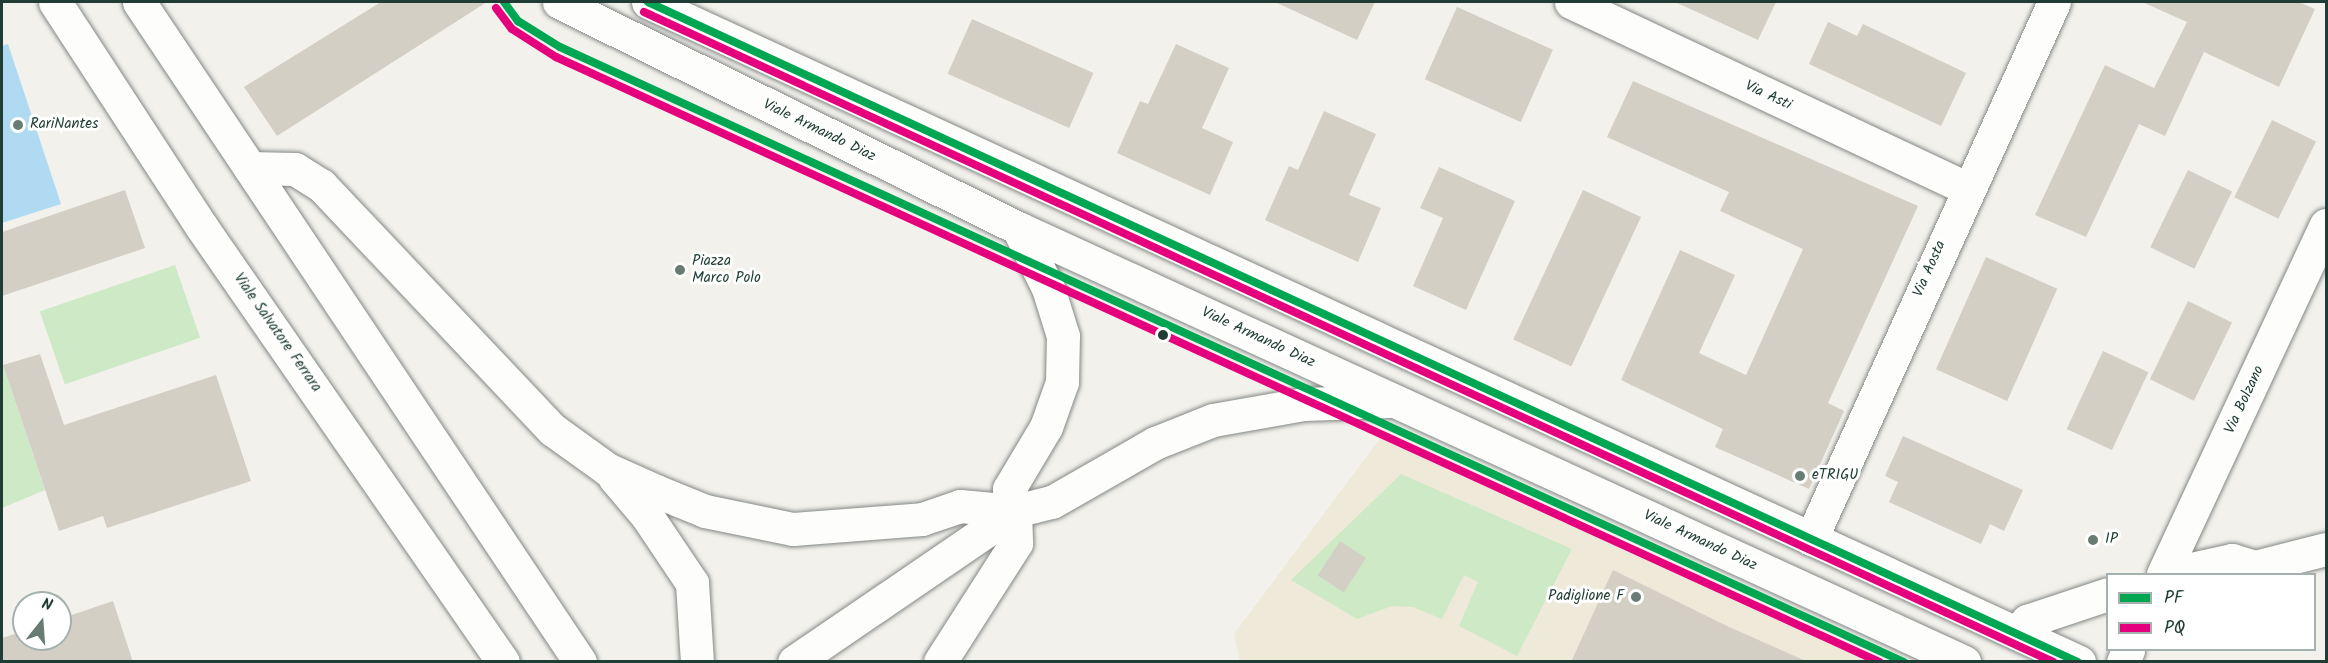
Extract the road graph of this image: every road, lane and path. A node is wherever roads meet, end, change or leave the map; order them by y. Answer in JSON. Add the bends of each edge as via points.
{"nodes":[{"id":1,"x":55,"y":2,"type":"edge"},
{"id":2,"x":139,"y":2,"type":"edge"},
{"id":3,"x":559,"y":2,"type":"edge"},
{"id":4,"x":648,"y":2,"type":"edge"},
{"id":5,"x":1571,"y":2,"type":"edge"},
{"id":6,"x":2054,"y":2,"type":"edge"},
{"id":7,"x":250,"y":168,"type":"junction"},
{"id":8,"x":1966,"y":188,"type":"junction"},
{"id":9,"x":2326,"y":225,"type":"edge"},
{"id":10,"x":1018,"y":228,"type":"junction"},
{"id":11,"x":1394,"y":401,"type":"junction"},
{"id":12,"x":608,"y":469,"type":"junction"},
{"id":13,"x":1015,"y":511,"type":"junction"},
{"id":14,"x":1811,"y":539,"type":"junction"},
{"id":15,"x":2326,"y":549,"type":"edge"},
{"id":16,"x":2252,"y":571,"type":"edge"},
{"id":17,"x":2165,"y":573,"type":"edge"},
{"id":18,"x":2170,"y":573,"type":"edge"},
{"id":19,"x":2106,"y":595,"type":"edge"},
{"id":20,"x":2017,"y":633,"type":"junction"},
{"id":21,"x":503,"y":662,"type":"edge"},
{"id":22,"x":580,"y":662,"type":"edge"},
{"id":23,"x":697,"y":662,"type":"edge"},
{"id":24,"x":794,"y":662,"type":"edge"},
{"id":25,"x":940,"y":662,"type":"edge"},
{"id":26,"x":1964,"y":662,"type":"edge"},
{"id":27,"x":2079,"y":662,"type":"edge"}],
"edges":[{"from":1,"to":21,"type":"main road","name":"Viale Salvatore Ferrara","via":[[201,226]]},
{"from":2,"to":7,"type":"main road"},
{"from":3,"to":10,"type":"main road","name":"Viale Armando Diaz"},
{"from":4,"to":14,"type":"main road"},
{"from":5,"to":8,"type":"main road","name":"Via Asti"},
{"from":6,"to":8,"type":"main road","name":"Via Aosta"},
{"from":7,"to":12,"type":"main road","via":[[296,169],[321,184],[553,430]]},
{"from":7,"to":22,"type":"main road"},
{"from":8,"to":14,"type":"main road","name":"Via Aosta"},
{"from":9,"to":17,"type":"main road","name":"Via Bolzano"},
{"from":10,"to":11,"type":"main road","name":"Viale Armando Diaz"},
{"from":10,"to":13,"type":"main road","via":[[1048,288],[1063,336],[1062,382],[1046,427],[1009,489]]},
{"from":11,"to":13,"type":"main road","via":[[1304,404],[1213,420],[1155,443],[1052,502]]},
{"from":11,"to":26,"type":"main road","name":"Viale Armando Diaz"},
{"from":12,"to":13,"type":"main road","via":[[705,511],[793,529],[922,519],[960,506]]},
{"from":12,"to":23,"type":"main road","via":[[647,516],[692,584]]},
{"from":13,"to":24,"type":"main road"},
{"from":13,"to":25,"type":"main road","via":[[1016,543]]},
{"from":14,"to":20,"type":"main road"},
{"from":15,"to":16,"type":"main road"},
{"from":16,"to":18,"type":"main road","via":[[2232,560]]},
{"from":19,"to":20,"type":"main road","via":[[2027,621]]},
{"from":20,"to":27,"type":"main road"}]}
